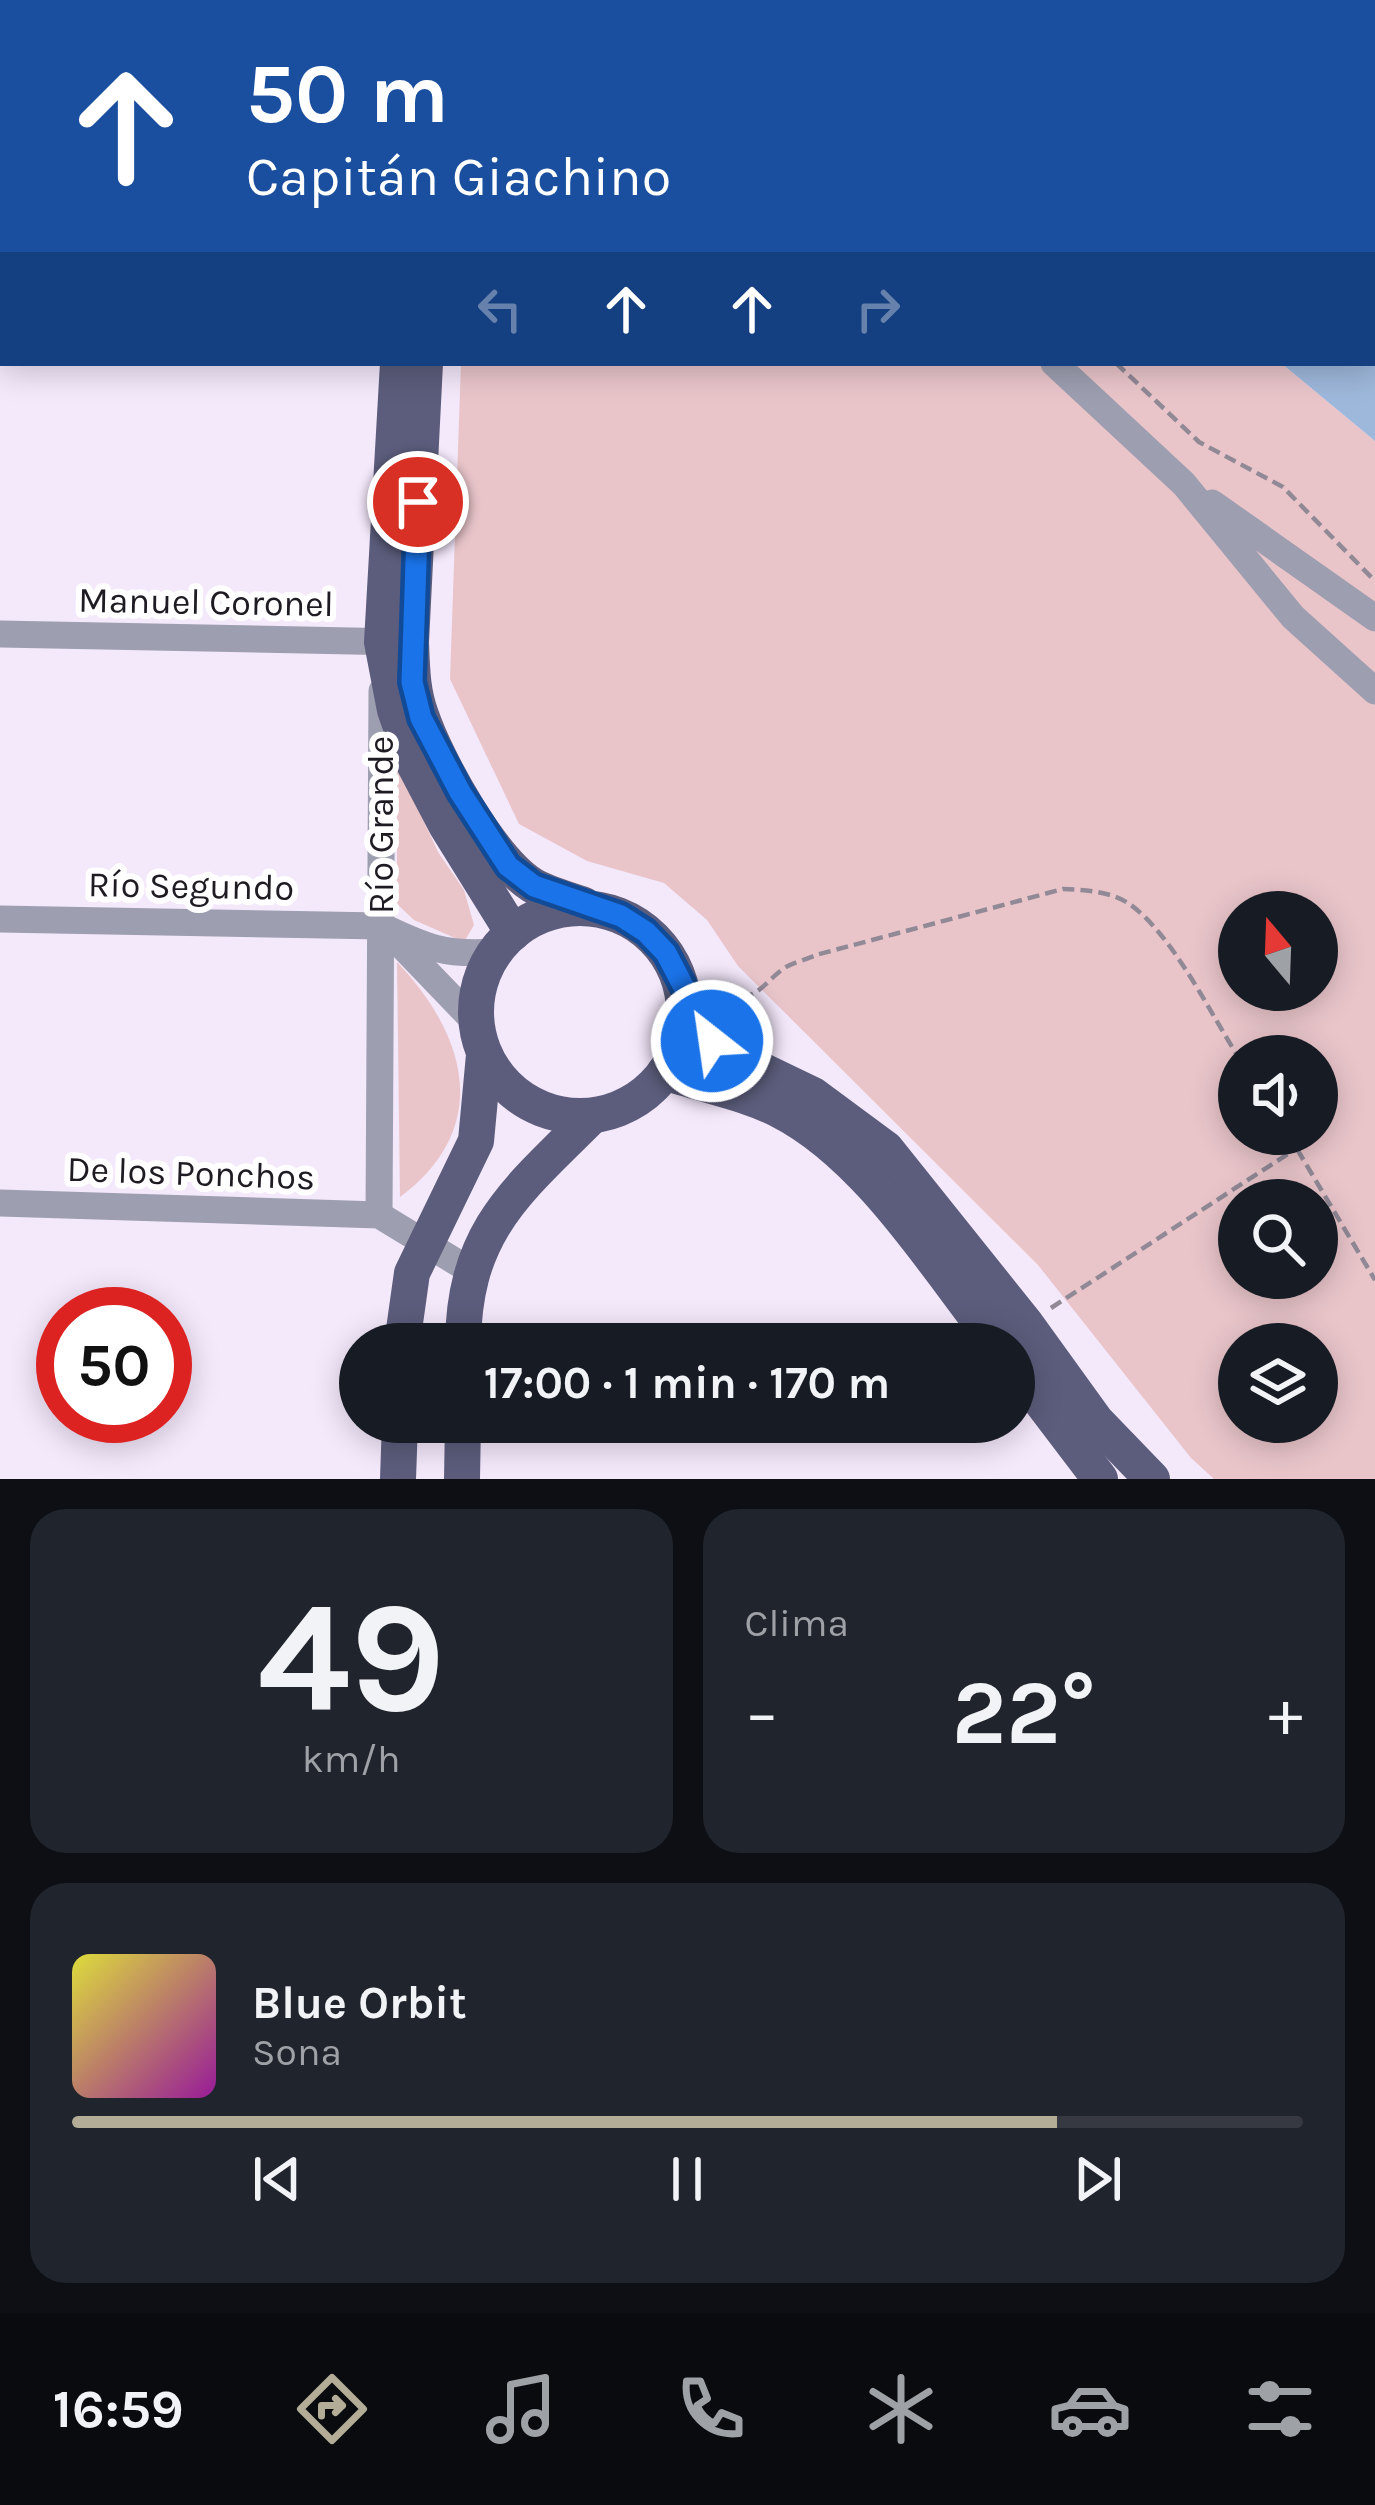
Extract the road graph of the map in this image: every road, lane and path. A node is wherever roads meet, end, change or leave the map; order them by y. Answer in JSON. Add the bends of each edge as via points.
{"nodes":[{"id":1,"x":398,"y":366,"type":"edge"},
{"id":2,"x":424,"y":366,"type":"edge"},
{"id":3,"x":1057,"y":366,"type":"edge"},
{"id":4,"x":1119,"y":366,"type":"edge"},
{"id":5,"x":1184,"y":484,"type":"junction"},
{"id":6,"x":1375,"y":581,"type":"edge"},
{"id":7,"x":1375,"y":618,"type":"edge"},
{"id":8,"x":0,"y":634,"type":"edge"},
{"id":9,"x":397,"y":642,"type":"junction"},
{"id":10,"x":1375,"y":691,"type":"edge"},
{"id":11,"x":593,"y":909,"type":"junction"},
{"id":12,"x":0,"y":919,"type":"edge"},
{"id":13,"x":381,"y":926,"type":"junction"},
{"id":14,"x":504,"y":942,"type":"junction"},
{"id":15,"x":681,"y":986,"type":"junction"},
{"id":16,"x":1224,"y":1035,"type":"edge"},
{"id":17,"x":480,"y":1039,"type":"junction"},
{"id":18,"x":665,"y":1072,"type":"junction"},
{"id":19,"x":592,"y":1116,"type":"junction"},
{"id":20,"x":1286,"y":1155,"type":"edge"},
{"id":21,"x":1301,"y":1155,"type":"edge"},
{"id":22,"x":0,"y":1203,"type":"edge"},
{"id":23,"x":379,"y":1215,"type":"junction"},
{"id":24,"x":427,"y":1244,"type":"junction"},
{"id":25,"x":471,"y":1271,"type":"junction"},
{"id":26,"x":1375,"y":1280,"type":"edge"},
{"id":27,"x":404,"y":1323,"type":"edge"},
{"id":28,"x":465,"y":1323,"type":"edge"},
{"id":29,"x":1002,"y":1323,"type":"edge"},
{"id":30,"x":1005,"y":1323,"type":"edge"},
{"id":31,"x":1029,"y":1323,"type":"edge"},
{"id":32,"x":1035,"y":1358,"type":"edge"},
{"id":33,"x":1035,"y":1394,"type":"edge"},
{"id":34,"x":399,"y":1443,"type":"edge"},
{"id":35,"x":463,"y":1443,"type":"edge"},
{"id":36,"x":398,"y":1479,"type":"edge"},
{"id":37,"x":462,"y":1479,"type":"edge"},
{"id":38,"x":1100,"y":1479,"type":"edge"},
{"id":39,"x":1152,"y":1479,"type":"edge"}],
"edges":[{"from":1,"to":9,"type":"main road","name":"Río Grande"},
{"from":2,"to":9,"type":"main road"},
{"from":3,"to":5,"type":"street"},
{"from":4,"to":6,"type":"path","via":[[1199,442],[1283,487]]},
{"from":5,"to":7,"type":"street"},
{"from":5,"to":10,"type":"street","via":[[1293,617]]},
{"from":8,"to":9,"type":"street","name":"Manuel Coronel"},
{"from":9,"to":11,"type":"main road","via":[[421,718],[482,832],[534,886]]},
{"from":9,"to":13,"type":"street","name":"Río Grande"},
{"from":9,"to":14,"type":"main road","via":[[395,710],[414,764]]},
{"from":11,"to":14,"type":"main road","via":[[537,917]]},
{"from":11,"to":15,"type":"main road","via":[[646,932]]},
{"from":12,"to":13,"type":"street","name":"Río Segundo"},
{"from":13,"to":14,"type":"street","via":[[457,955]]},
{"from":13,"to":17,"type":"street","via":[[445,985]]},
{"from":13,"to":23,"type":"street","name":"Río Grande"},
{"from":14,"to":17,"type":"main road","via":[[476,998]]},
{"from":15,"to":16,"type":"path","via":[[751,996],[816,955],[1063,889],[1094,891],[1124,900],[1152,923]]},
{"from":15,"to":18,"type":"main road","via":[[678,1048]]},
{"from":15,"to":30,"type":"main road","via":[[712,1041],[813,1094],[886,1149]]},
{"from":17,"to":19,"type":"main road","via":[[502,1083],[528,1103]]},
{"from":17,"to":24,"type":"main road","via":[[476,1142]]},
{"from":18,"to":19,"type":"main road","via":[[645,1094]]},
{"from":18,"to":29,"type":"main road","via":[[779,1110],[824,1140]]},
{"from":19,"to":25,"type":"main road","via":[[495,1218]]},
{"from":20,"to":31,"type":"path"},
{"from":21,"to":26,"type":"path"},
{"from":22,"to":23,"type":"street","name":"De los Ponchos"},
{"from":23,"to":24,"type":"street"},
{"from":24,"to":25,"type":"street"},
{"from":24,"to":27,"type":"main road","via":[[412,1273]]},
{"from":25,"to":28,"type":"main road"},
{"from":32,"to":39,"type":"main road"},
{"from":33,"to":38,"type":"main road"},
{"from":34,"to":36,"type":"main road"},
{"from":35,"to":37,"type":"main road"}]}
